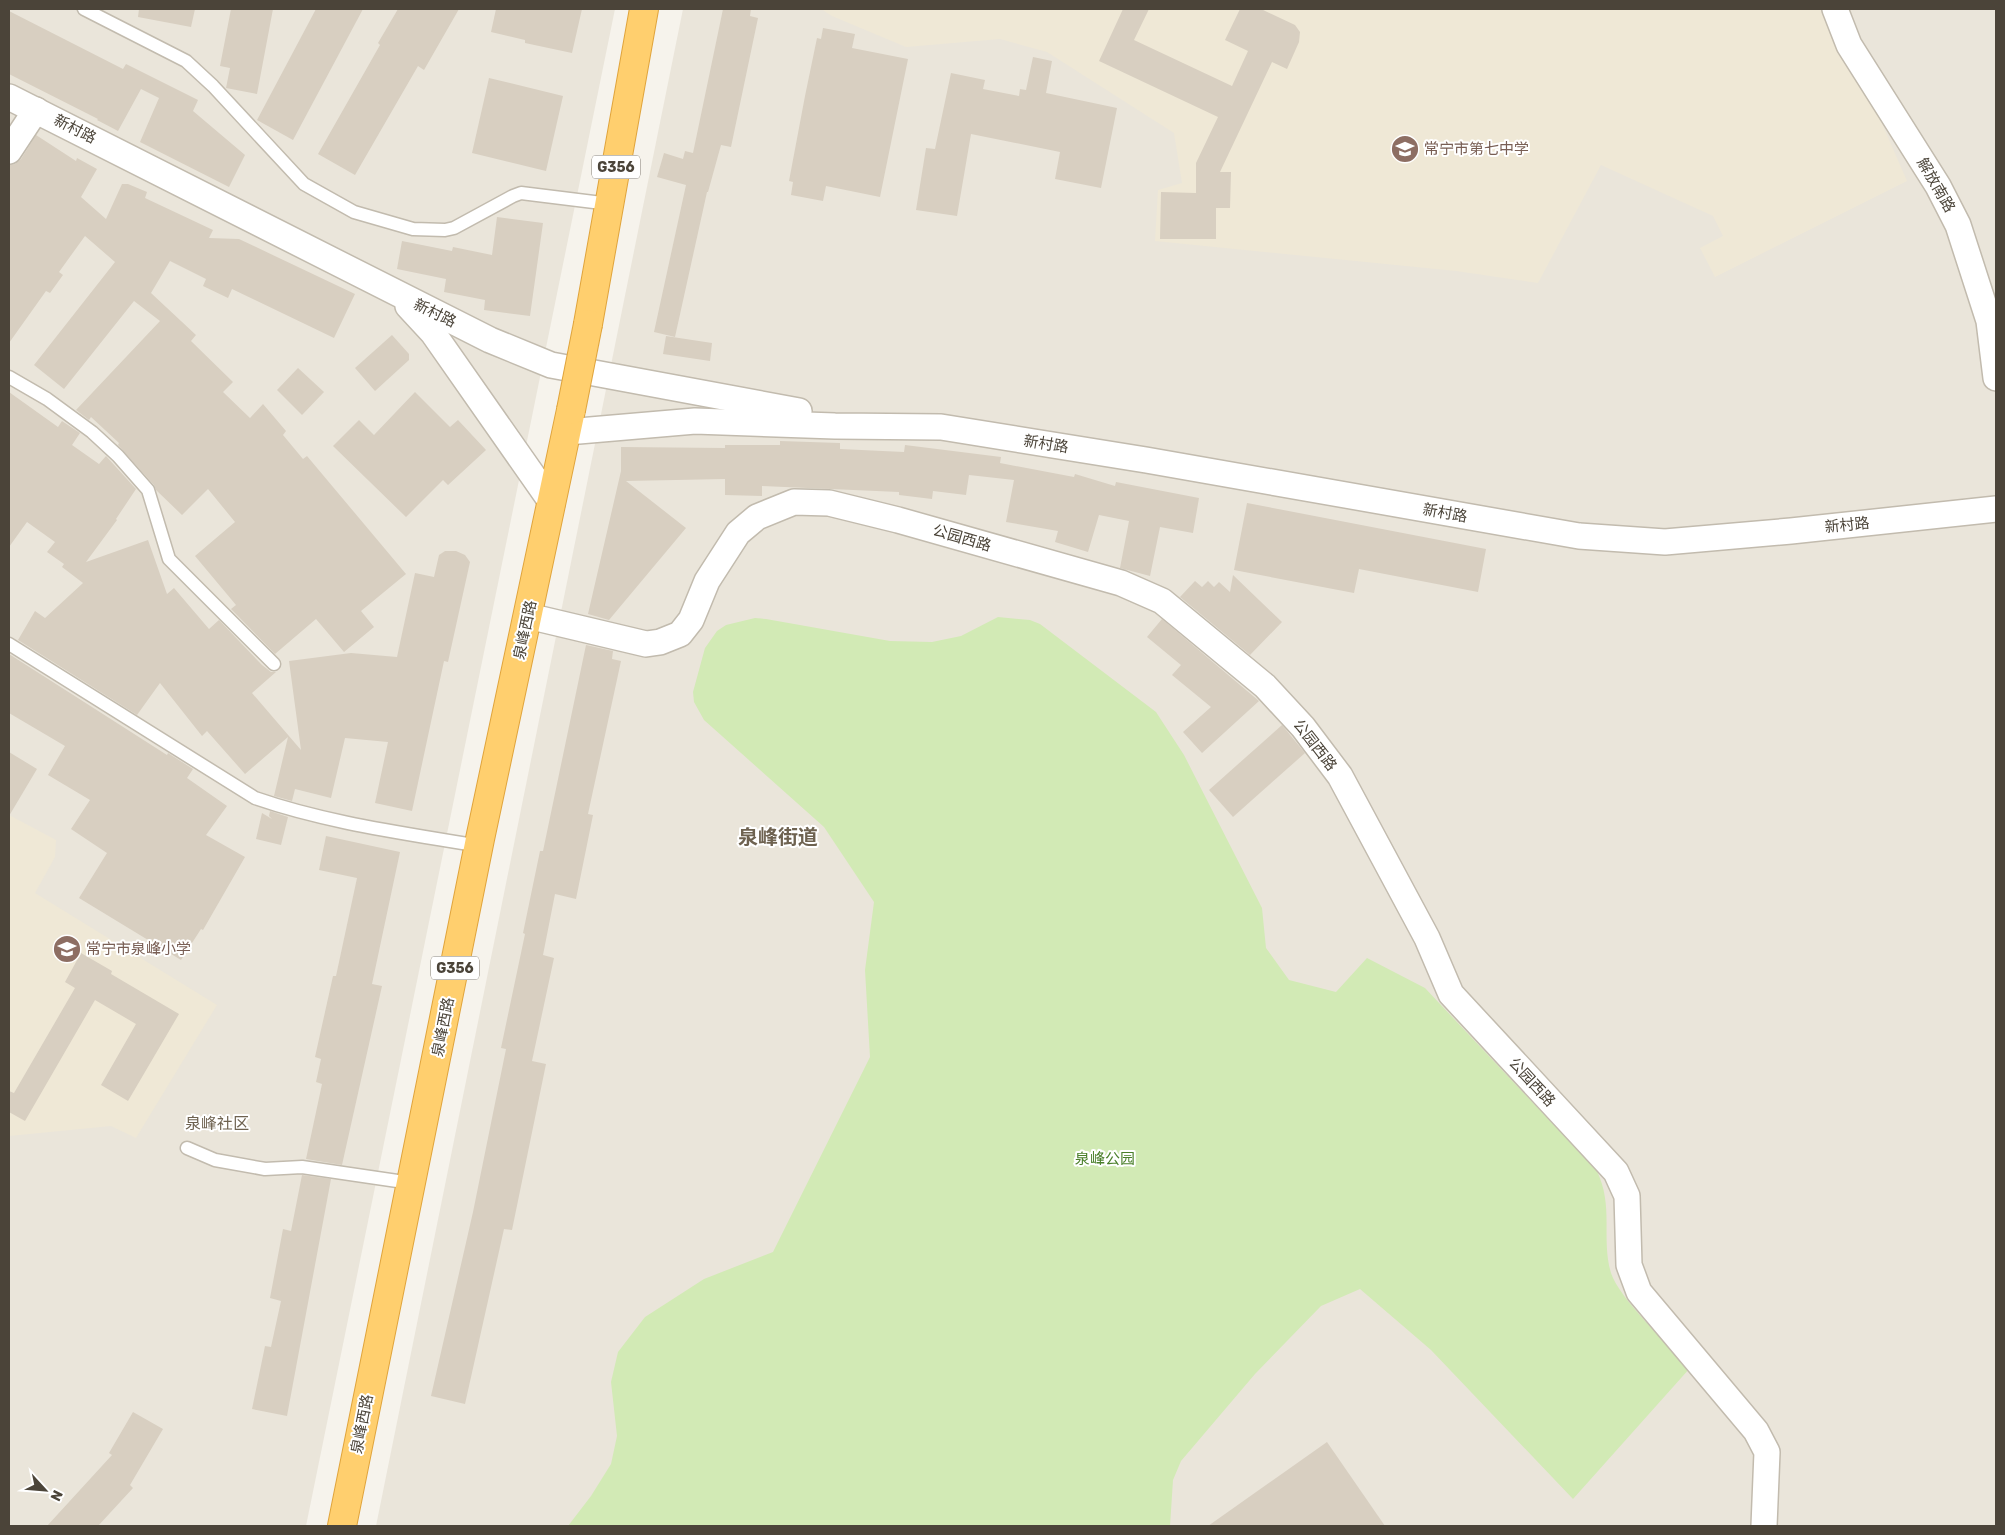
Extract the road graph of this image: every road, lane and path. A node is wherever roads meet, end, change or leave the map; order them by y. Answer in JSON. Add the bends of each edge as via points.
{"nodes":[{"id":1,"x":84,"y":9,"type":"edge"},
{"id":2,"x":644,"y":9,"type":"edge"},
{"id":3,"x":1834,"y":9,"type":"edge"},
{"id":4,"x":9,"y":97,"type":"edge"},
{"id":5,"x":36,"y":110,"type":"junction"},
{"id":6,"x":9,"y":151,"type":"edge"},
{"id":7,"x":610,"y":204,"type":"junction"},
{"id":8,"x":391,"y":291,"type":"junction"},
{"id":9,"x":9,"y":376,"type":"edge"},
{"id":10,"x":1996,"y":378,"type":"edge"},
{"id":11,"x":569,"y":421,"type":"junction"},
{"id":12,"x":897,"y":427,"type":"junction"},
{"id":13,"x":552,"y":503,"type":"junction"},
{"id":14,"x":1996,"y":509,"type":"edge"},
{"id":15,"x":528,"y":616,"type":"junction"},
{"id":16,"x":9,"y":644,"type":"edge"},
{"id":17,"x":274,"y":664,"type":"dead end"},
{"id":18,"x":479,"y":846,"type":"junction"},
{"id":19,"x":187,"y":1148,"type":"dead end"},
{"id":20,"x":411,"y":1183,"type":"junction"},
{"id":21,"x":342,"y":1526,"type":"edge"},
{"id":22,"x":1764,"y":1526,"type":"edge"}],
"edges":[{"from":1,"to":7,"type":"lane","via":[[186,61],[214,86],[304,184],[354,212],[397,226],[429,230],[454,228],[521,193]]},
{"from":2,"to":7,"type":"highway","number":"G356"},
{"from":3,"to":10,"type":"street","name":"解放南路","via":[[1849,45],[1938,186],[1958,225],[1989,321]]},
{"from":4,"to":5,"type":"street","name":"新村路"},
{"from":5,"to":6,"type":"street"},
{"from":5,"to":8,"type":"street","name":"新村路"},
{"from":7,"to":11,"type":"highway","number":"G356","bridge":true},
{"from":8,"to":12,"type":"street","name":"新村路","via":[[490,340],[551,365],[751,404]]},
{"from":8,"to":13,"type":"street","via":[[433,333]]},
{"from":9,"to":17,"type":"lane","via":[[92,432],[118,456],[148,490],[169,559]]},
{"from":11,"to":12,"type":"street","name":"新村路"},
{"from":11,"to":13,"type":"highway","name":"泉峰西路","number":"G356"},
{"from":12,"to":14,"type":"street","name":"新村路","via":[[941,427],[1569,535],[1625,540],[1665,542]]},
{"from":13,"to":15,"type":"highway","name":"泉峰西路","number":"G356"},
{"from":15,"to":18,"type":"highway","name":"泉峰西路","number":"G356"},
{"from":15,"to":22,"type":"street","name":"公园西路","via":[[646,644],[680,634],[691,620],[707,581],[738,533],[757,517],[794,502],[829,504],[898,520],[1121,582],[1162,601],[1265,686],[1303,728],[1340,776],[1427,938],[1451,994],[1616,1172],[1627,1196],[1629,1265],[1639,1292],[1756,1431],[1767,1452]]},
{"from":16,"to":18,"type":"lane","via":[[255,798],[341,822]]},
{"from":18,"to":20,"type":"highway","name":"泉峰西路","number":"G356"},
{"from":19,"to":20,"type":"lane","via":[[215,1160],[265,1169],[302,1167]]},
{"from":20,"to":21,"type":"highway","name":"泉峰西路","number":"G356"}]}
